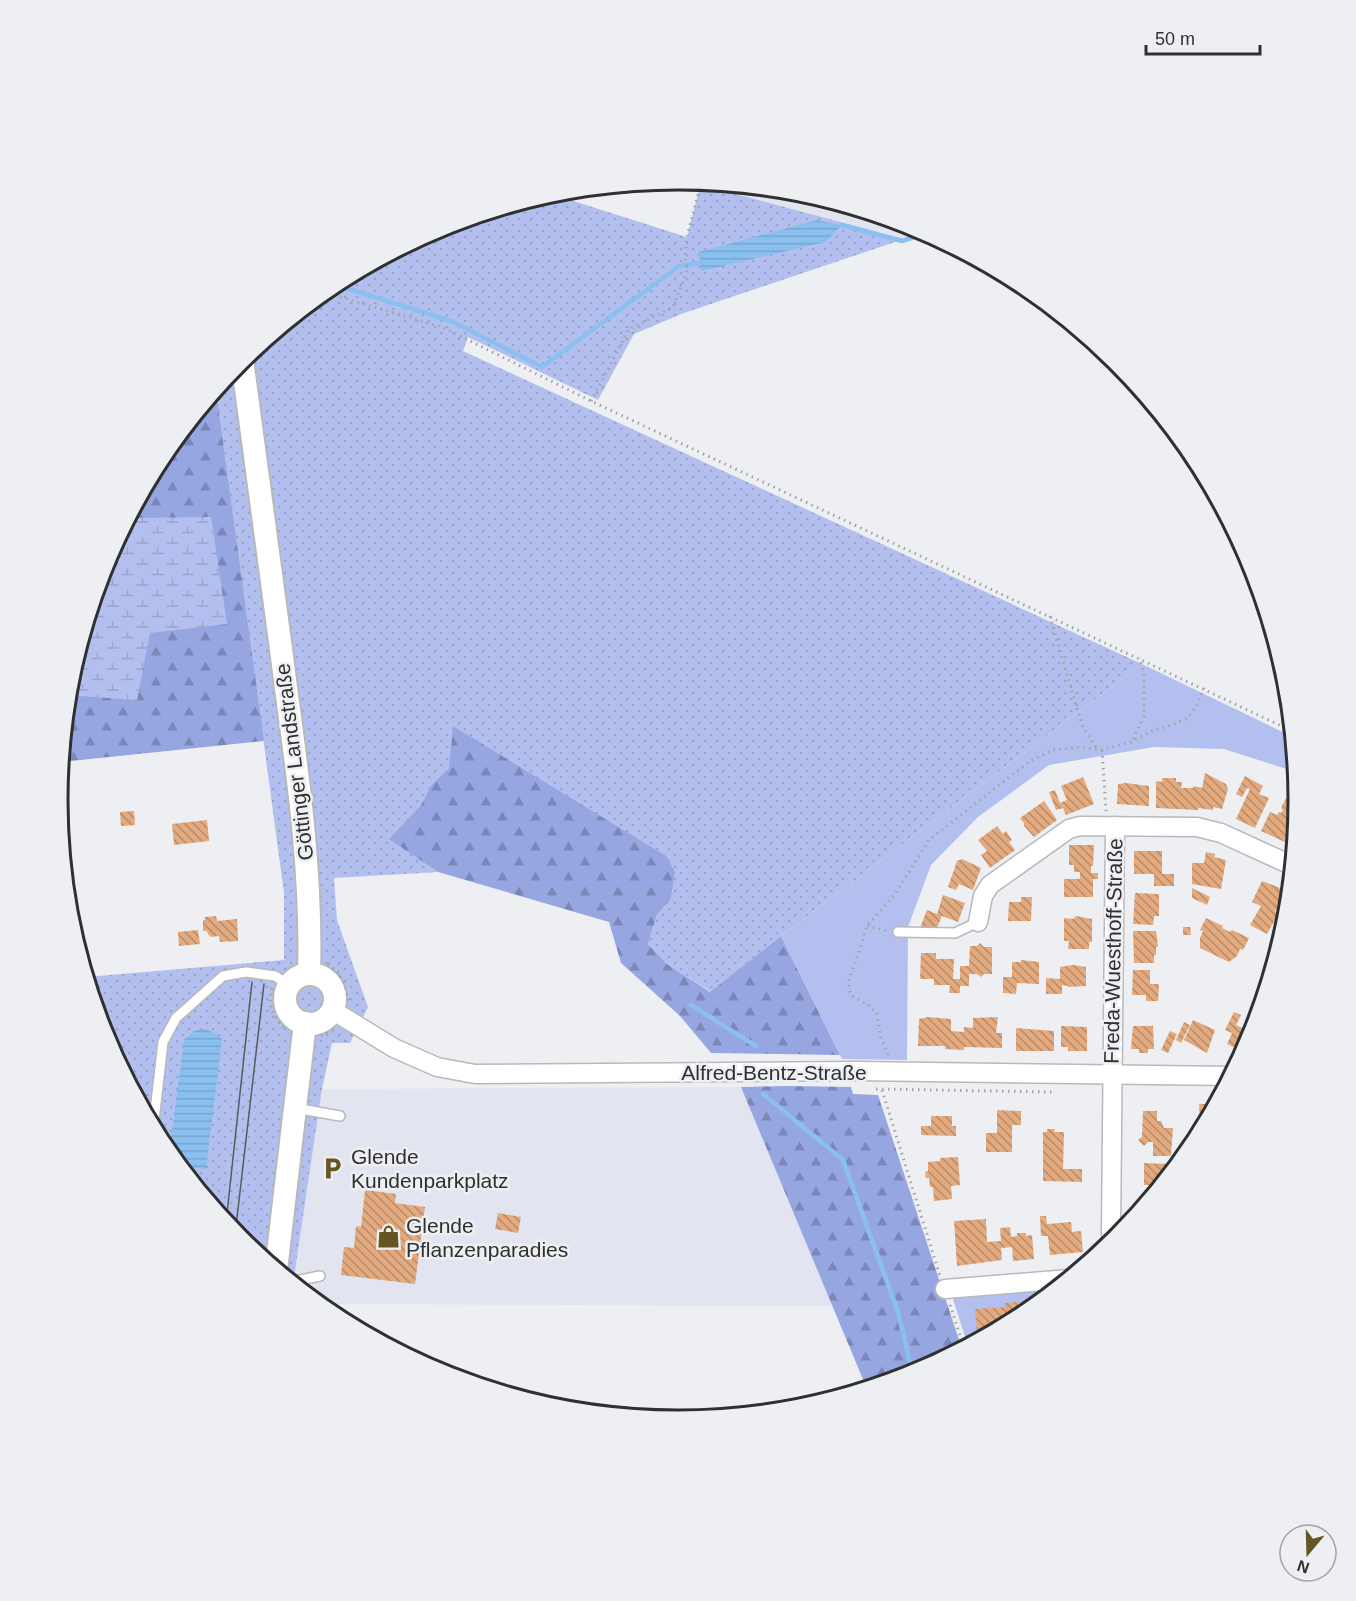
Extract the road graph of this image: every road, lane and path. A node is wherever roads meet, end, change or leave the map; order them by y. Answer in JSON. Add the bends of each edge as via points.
{"nodes":[{"id":1,"x":699,"y":191,"type":"edge"},
{"id":2,"x":335,"y":296,"type":"edge"},
{"id":3,"x":244,"y":371,"type":"edge"},
{"id":4,"x":591,"y":401,"type":"junction"},
{"id":5,"x":1050,"y":616,"type":"junction"},
{"id":6,"x":1139,"y":658,"type":"junction"},
{"id":7,"x":1204,"y":688,"type":"junction"},
{"id":8,"x":1284,"y":727,"type":"edge"},
{"id":9,"x":1131,"y":741,"type":"junction"},
{"id":10,"x":1097,"y":749,"type":"junction"},
{"id":11,"x":1102,"y":750,"type":"junction"},
{"id":12,"x":1111,"y":826,"type":"junction"},
{"id":13,"x":1285,"y":862,"type":"edge"},
{"id":14,"x":978,"y":922,"type":"joint"},
{"id":15,"x":867,"y":926,"type":"junction"},
{"id":16,"x":897,"y":932,"type":"joint"},
{"id":17,"x":309,"y":974,"type":"junction"},
{"id":18,"x":282,"y":981,"type":"junction"},
{"id":19,"x":332,"y":1010,"type":"junction"},
{"id":20,"x":304,"y":1033,"type":"junction"},
{"id":21,"x":887,"y":1072,"type":"junction"},
{"id":22,"x":1112,"y":1075,"type":"junction"},
{"id":23,"x":1223,"y":1076,"type":"edge"},
{"id":24,"x":882,"y":1090,"type":"junction"},
{"id":25,"x":1056,"y":1092,"type":"dead end"},
{"id":26,"x":295,"y":1108,"type":"junction"},
{"id":27,"x":155,"y":1115,"type":"edge"},
{"id":28,"x":340,"y":1116,"type":"dead end"},
{"id":29,"x":1111,"y":1231,"type":"edge"},
{"id":30,"x":277,"y":1261,"type":"edge"},
{"id":31,"x":320,"y":1276,"type":"dead end"},
{"id":32,"x":300,"y":1280,"type":"edge"},
{"id":33,"x":1056,"y":1280,"type":"edge"},
{"id":34,"x":945,"y":1290,"type":"junction"},
{"id":35,"x":962,"y":1341,"type":"edge"}],
"edges":[{"from":1,"to":4,"type":"path","via":[[687,237],[687,271],[673,308],[629,329]]},
{"from":2,"to":4,"type":"path","via":[[442,327]]},
{"from":3,"to":17,"type":"street","name":"Göttinger Landstraße","via":[[300,791],[308,890]]},
{"from":4,"to":5,"type":"path"},
{"from":5,"to":6,"type":"path"},
{"from":5,"to":10,"type":"path","via":[[1083,727]]},
{"from":6,"to":7,"type":"path"},
{"from":6,"to":9,"type":"path","via":[[1144,673],[1144,716]]},
{"from":7,"to":8,"type":"path"},
{"from":7,"to":9,"type":"path","via":[[1186,719]]},
{"from":9,"to":11,"type":"path"},
{"from":10,"to":11,"type":"path"},
{"from":10,"to":15,"type":"path","via":[[1053,750],[1030,761],[929,840],[895,894]]},
{"from":11,"to":12,"type":"path"},
{"from":12,"to":13,"type":"street","name":"Freda-Wuesthoff-Straße","via":[[1197,827],[1221,832]]},
{"from":12,"to":14,"type":"street","name":"Freda-Wuesthoff-Straße","via":[[1069,830],[990,885],[983,896]]},
{"from":12,"to":22,"type":"street","name":"Freda-Wuesthoff-Straße"},
{"from":14,"to":16,"type":"lane","via":[[955,933]]},
{"from":15,"to":16,"type":"path"},
{"from":15,"to":21,"type":"path","via":[[849,978],[849,989],[852,996],[877,1014],[890,1060]]},
{"from":17,"to":18,"type":"street"},
{"from":17,"to":19,"type":"street","via":[[319,975],[333,989]]},
{"from":18,"to":20,"type":"street","via":[[287,1009]]},
{"from":18,"to":20,"type":"path","via":[[270,996],[273,1016],[285,1029],[287,1041]]},
{"from":18,"to":27,"type":"lane","via":[[246,972],[223,976],[176,1018],[163,1042]]},
{"from":19,"to":20,"type":"street"},
{"from":19,"to":21,"type":"street","name":"Alfred-Bentz-Straße","via":[[394,1048],[436,1067],[475,1074]]},
{"from":20,"to":26,"type":"street"},
{"from":21,"to":22,"type":"street","name":"Alfred-Bentz-Straße"},
{"from":21,"to":24,"type":"path"},
{"from":22,"to":23,"type":"street","name":"Alfred-Bentz-Straße"},
{"from":22,"to":29,"type":"street","name":"Freda-Wuesthoff-Straße"},
{"from":24,"to":25,"type":"path"},
{"from":24,"to":34,"type":"path"},
{"from":26,"to":28,"type":"lane"},
{"from":26,"to":30,"type":"street"},
{"from":31,"to":32,"type":"lane"},
{"from":33,"to":34,"type":"street"},
{"from":34,"to":35,"type":"path"}]}
